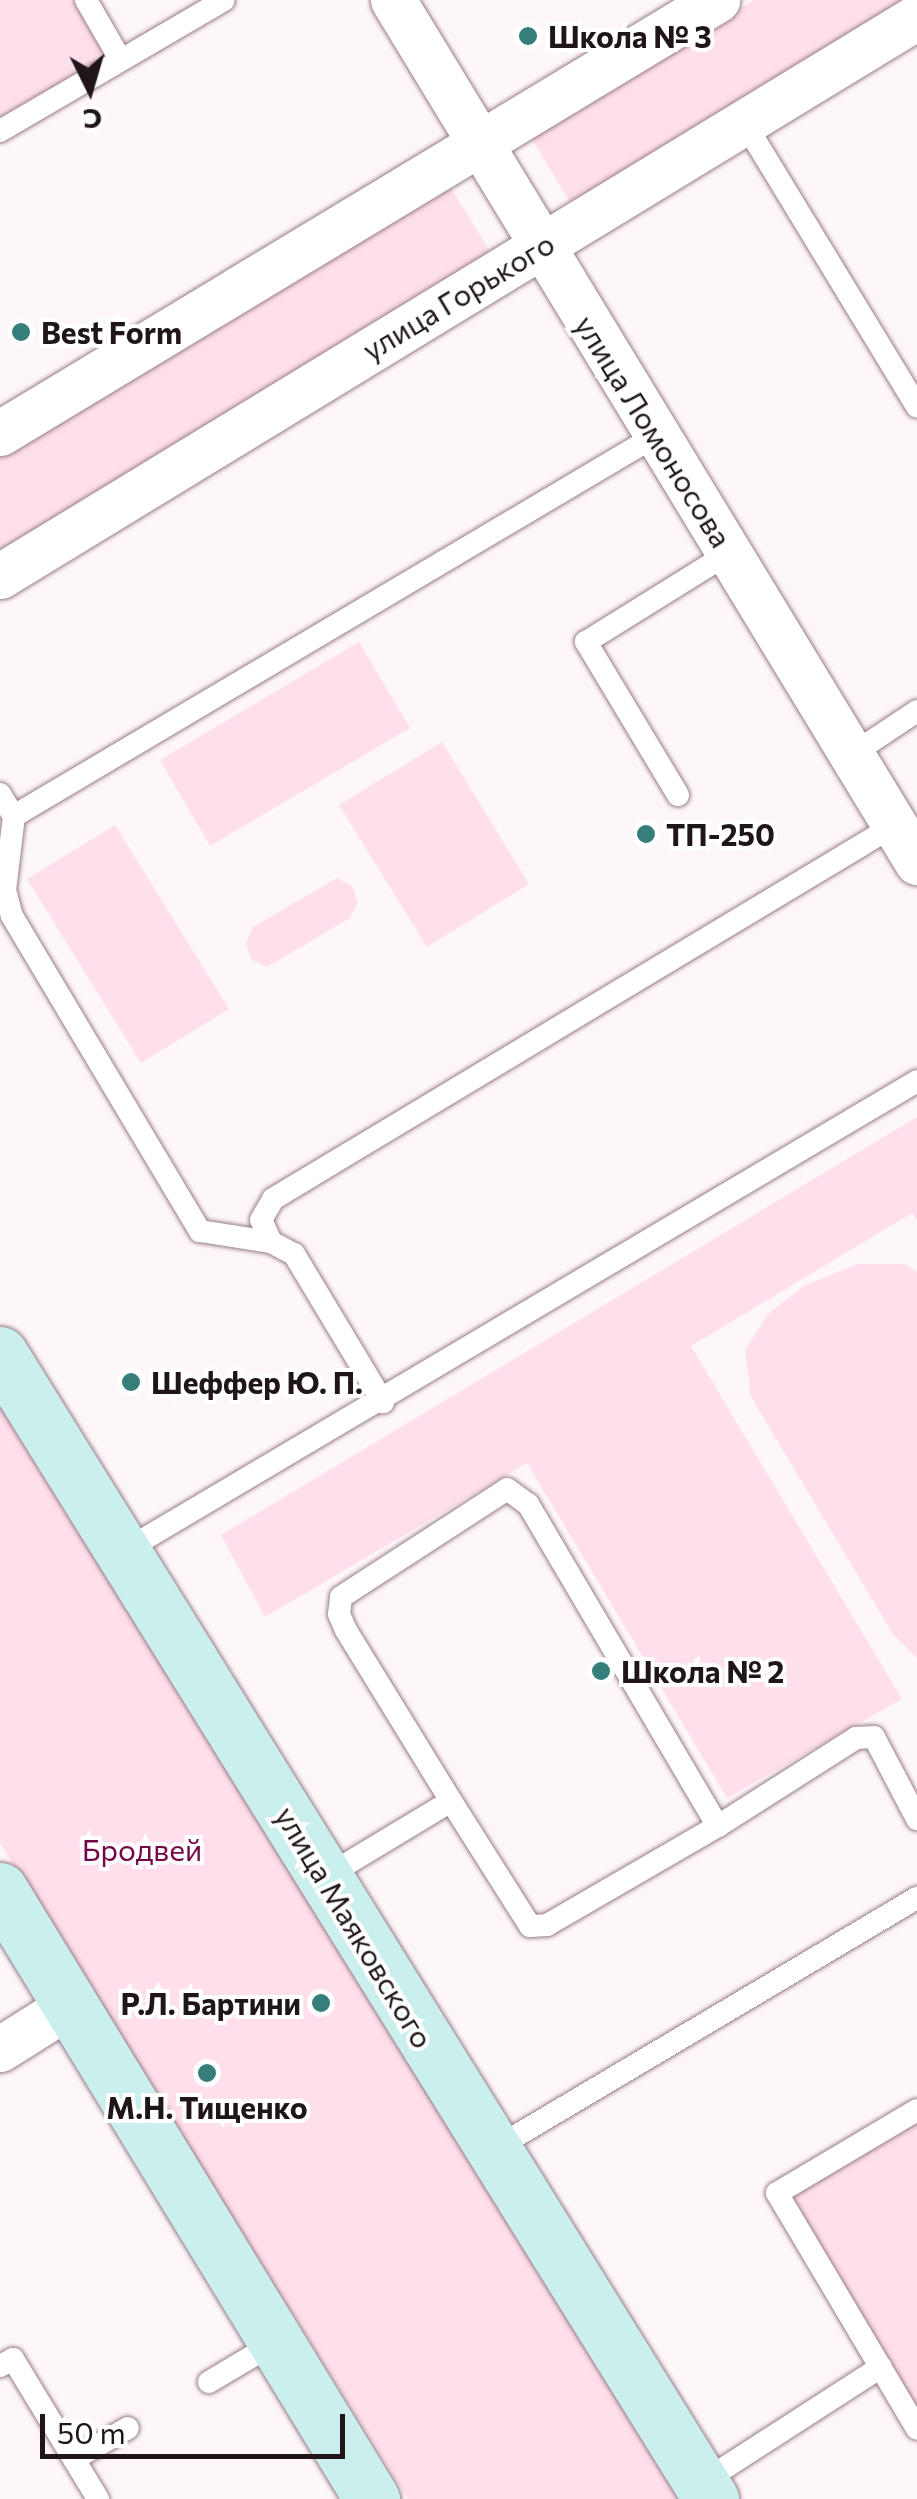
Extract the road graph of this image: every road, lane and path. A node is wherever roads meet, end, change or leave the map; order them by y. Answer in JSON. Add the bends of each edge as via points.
{"nodes":[{"id":1,"x":86,"y":0,"type":"edge"},
{"id":2,"x":224,"y":0,"type":"edge"},
{"id":3,"x":394,"y":0,"type":"edge"},
{"id":4,"x":717,"y":0,"type":"edge"},
{"id":5,"x":917,"y":17,"type":"edge"},
{"id":6,"x":120,"y":58,"type":"junction"},
{"id":7,"x":744,"y":122,"type":"junction"},
{"id":8,"x":0,"y":131,"type":"edge"},
{"id":9,"x":478,"y":144,"type":"junction"},
{"id":10,"x":540,"y":246,"type":"junction"},
{"id":11,"x":917,"y":406,"type":"edge"},
{"id":12,"x":0,"y":433,"type":"edge"},
{"id":13,"x":657,"y":435,"type":"junction"},
{"id":14,"x":729,"y":553,"type":"junction"},
{"id":15,"x":0,"y":576,"type":"edge"},
{"id":16,"x":917,"y":711,"type":"edge"},
{"id":17,"x":851,"y":754,"type":"junction"},
{"id":18,"x":0,"y":794,"type":"edge"},
{"id":19,"x":678,"y":795,"type":"dead end"},
{"id":20,"x":14,"y":816,"type":"junction"},
{"id":21,"x":906,"y":843,"type":"edge"},
{"id":22,"x":917,"y":1081,"type":"edge"},
{"id":23,"x":272,"y":1242,"type":"junction"},
{"id":24,"x":0,"y":1354,"type":"edge"},
{"id":25,"x":383,"y":1402,"type":"junction"},
{"id":26,"x":124,"y":1552,"type":"junction"},
{"id":27,"x":451,"y":1801,"type":"junction"},
{"id":28,"x":917,"y":1818,"type":"edge"},
{"id":29,"x":718,"y":1826,"type":"junction"},
{"id":30,"x":325,"y":1877,"type":"junction"},
{"id":31,"x":0,"y":1890,"type":"edge"},
{"id":32,"x":917,"y":1898,"type":"edge"},
{"id":33,"x":70,"y":2005,"type":"junction"},
{"id":34,"x":0,"y":2049,"type":"edge"},
{"id":35,"x":917,"y":2110,"type":"edge"},
{"id":36,"x":492,"y":2150,"type":"junction"},
{"id":37,"x":276,"y":2342,"type":"junction"},
{"id":38,"x":0,"y":2366,"type":"edge"},
{"id":39,"x":880,"y":2368,"type":"junction"},
{"id":40,"x":209,"y":2382,"type":"dead end"},
{"id":41,"x":128,"y":2428,"type":"dead end"},
{"id":42,"x":917,"y":2429,"type":"edge"},
{"id":43,"x":74,"y":2459,"type":"junction"},
{"id":44,"x":706,"y":2491,"type":"edge"},
{"id":45,"x":98,"y":2499,"type":"edge"},
{"id":46,"x":372,"y":2499,"type":"edge"}],
"edges":[{"from":1,"to":6,"type":"lane"},
{"from":2,"to":6,"type":"lane"},
{"from":3,"to":9,"type":"street","name":"улица Ломоносова"},
{"from":4,"to":9,"type":"street"},
{"from":5,"to":7,"type":"street","name":"улица Горького"},
{"from":6,"to":8,"type":"lane"},
{"from":7,"to":10,"type":"street","name":"улица Горького"},
{"from":7,"to":11,"type":"lane"},
{"from":9,"to":10,"type":"street","name":"улица Ломоносова"},
{"from":9,"to":12,"type":"street"},
{"from":10,"to":13,"type":"street","name":"улица Ломоносова"},
{"from":10,"to":15,"type":"street","name":"улица Горького"},
{"from":13,"to":14,"type":"street","name":"улица Ломоносова"},
{"from":13,"to":20,"type":"lane"},
{"from":14,"to":17,"type":"street","name":"улица Ломоносова"},
{"from":14,"to":19,"type":"lane","via":[[586,642]]},
{"from":16,"to":17,"type":"lane"},
{"from":17,"to":21,"type":"street","name":"улица Ломоносова"},
{"from":18,"to":20,"type":"lane"},
{"from":20,"to":23,"type":"lane","via":[[5,890],[12,916],[200,1232]]},
{"from":21,"to":23,"type":"lane","via":[[273,1198],[260,1220]]},
{"from":22,"to":25,"type":"lane"},
{"from":23,"to":25,"type":"lane","via":[[294,1254]]},
{"from":24,"to":26,"type":"street","name":"улица Маяковского"},
{"from":25,"to":26,"type":"lane"},
{"from":26,"to":30,"type":"street","name":"улица Маяковского"},
{"from":27,"to":29,"type":"lane","via":[[530,1926],[548,1925]]},
{"from":27,"to":29,"type":"lane","via":[[346,1630],[338,1614],[341,1597],[507,1489],[528,1504]]},
{"from":27,"to":30,"type":"lane"},
{"from":28,"to":29,"type":"lane","via":[[874,1737],[856,1738]]},
{"from":30,"to":36,"type":"street","name":"улица Маяковского"},
{"from":31,"to":33,"type":"street"},
{"from":32,"to":36,"type":"lane"},
{"from":33,"to":34,"type":"street"},
{"from":33,"to":37,"type":"street"},
{"from":35,"to":39,"type":"lane","via":[[777,2193]]},
{"from":36,"to":44,"type":"street","name":"улица Маяковского"},
{"from":37,"to":40,"type":"lane"},
{"from":37,"to":46,"type":"street"},
{"from":38,"to":43,"type":"lane","via":[[14,2359]]},
{"from":39,"to":42,"type":"lane"},
{"from":39,"to":44,"type":"lane"},
{"from":41,"to":43,"type":"lane"},
{"from":43,"to":45,"type":"lane"}]}
